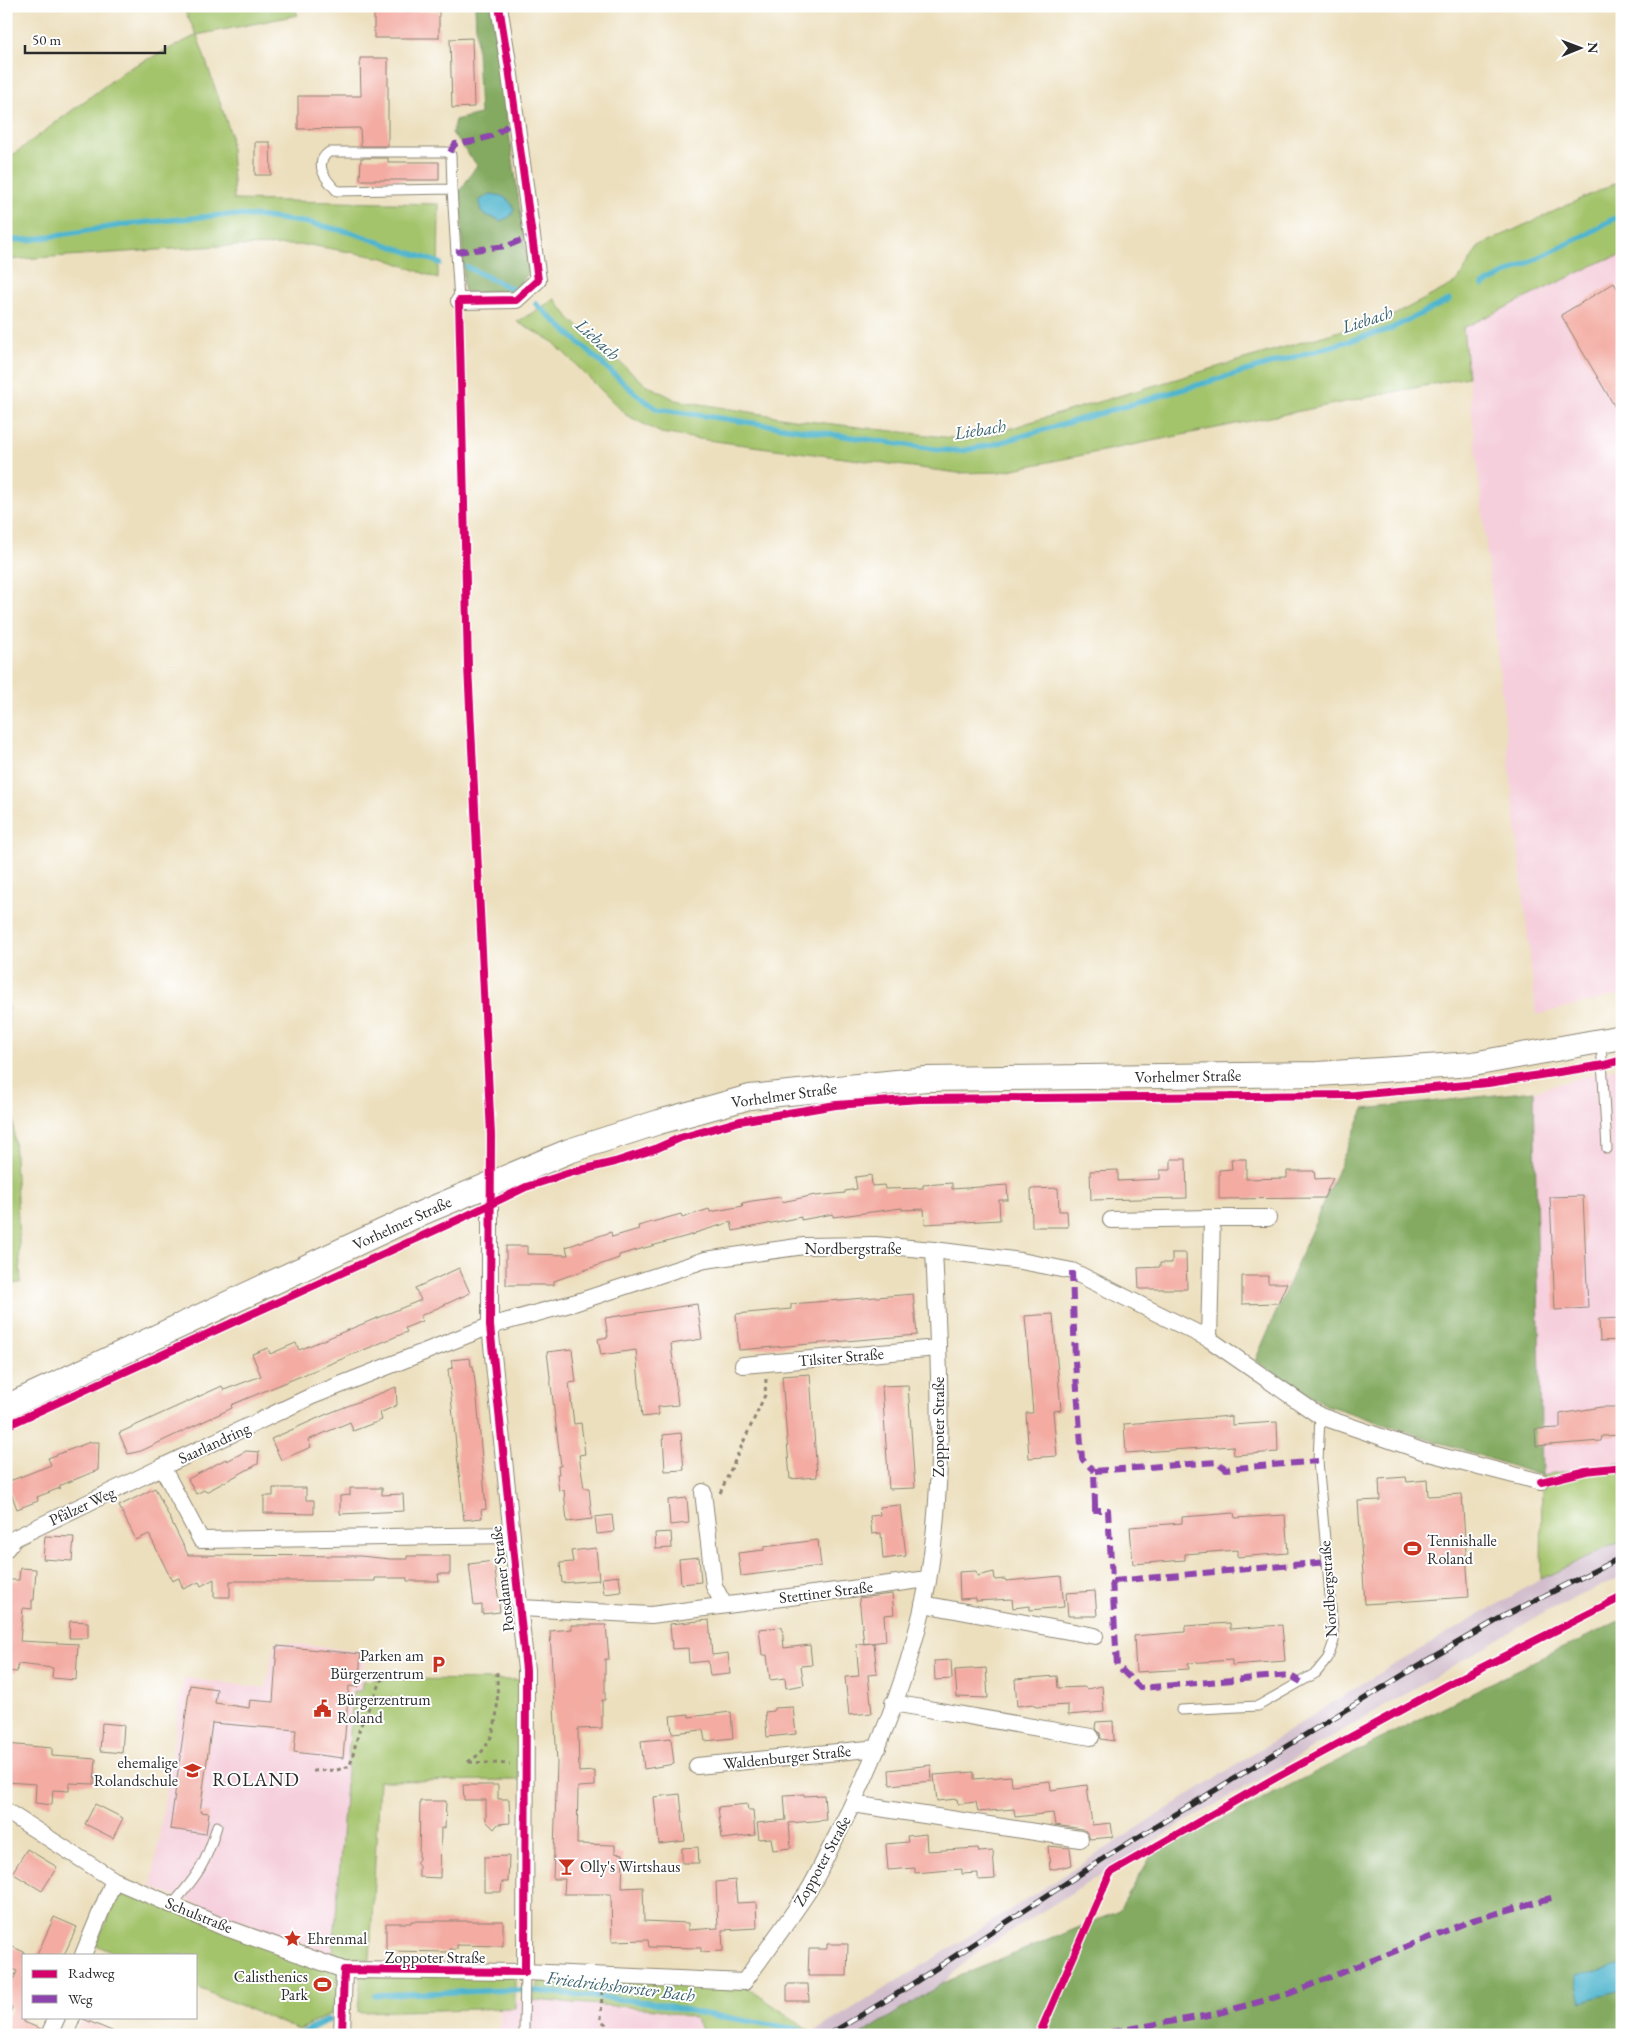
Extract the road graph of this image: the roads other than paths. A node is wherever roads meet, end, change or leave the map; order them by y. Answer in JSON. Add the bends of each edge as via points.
{"nodes":[{"id":1,"x":499,"y":6,"type":"edge"},
{"id":2,"x":452,"y":189,"type":"junction"},
{"id":3,"x":459,"y":301,"type":"joint"},
{"id":4,"x":1612,"y":1039,"type":"edge"},
{"id":5,"x":1607,"y":1148,"type":"dead end"},
{"id":6,"x":490,"y":1184,"type":"junction"},
{"id":7,"x":1212,"y":1218,"type":"junction"},
{"id":8,"x":1268,"y":1218,"type":"dead end"},
{"id":9,"x":1112,"y":1220,"type":"dead end"},
{"id":10,"x":934,"y":1250,"type":"junction"},
{"id":11,"x":490,"y":1326,"type":"junction"},
{"id":12,"x":1208,"y":1339,"type":"junction"},
{"id":13,"x":938,"y":1348,"type":"junction"},
{"id":14,"x":743,"y":1365,"type":"dead end"},
{"id":15,"x":6,"y":1407,"type":"edge"},
{"id":16,"x":1320,"y":1416,"type":"junction"},
{"id":17,"x":162,"y":1468,"type":"junction"},
{"id":18,"x":1540,"y":1482,"type":"dead end"},
{"id":19,"x":703,"y":1492,"type":"dead end"},
{"id":20,"x":511,"y":1535,"type":"junction"},
{"id":21,"x":6,"y":1549,"type":"edge"},
{"id":22,"x":928,"y":1579,"type":"junction"},
{"id":23,"x":923,"y":1604,"type":"junction"},
{"id":24,"x":724,"y":1605,"type":"junction"},
{"id":25,"x":521,"y":1608,"type":"junction"},
{"id":26,"x":1095,"y":1636,"type":"dead end"},
{"id":27,"x":893,"y":1703,"type":"junction"},
{"id":28,"x":1181,"y":1710,"type":"dead end"},
{"id":29,"x":1091,"y":1737,"type":"dead end"},
{"id":30,"x":878,"y":1748,"type":"junction"},
{"id":31,"x":697,"y":1766,"type":"dead end"},
{"id":32,"x":853,"y":1804,"type":"junction"},
{"id":33,"x":6,"y":1811,"type":"edge"},
{"id":34,"x":217,"y":1826,"type":"dead end"},
{"id":35,"x":1080,"y":1839,"type":"dead end"},
{"id":36,"x":114,"y":1880,"type":"junction"},
{"id":37,"x":172,"y":1905,"type":"junction"},
{"id":38,"x":83,"y":1954,"type":"edge"},
{"id":39,"x":344,"y":1970,"type":"junction"},
{"id":40,"x":525,"y":1975,"type":"junction"},
{"id":41,"x":56,"y":2018,"type":"edge"},
{"id":42,"x":524,"y":2030,"type":"dead end"},
{"id":43,"x":49,"y":2035,"type":"edge"},
{"id":44,"x":342,"y":2035,"type":"edge"}],
"edges":[{"from":1,"to":3,"type":"street","via":[[538,280],[516,300]]},
{"from":2,"to":2,"type":"lane","via":[[337,191],[324,177],[322,162],[329,152],[447,152],[451,155]]},
{"from":2,"to":3,"type":"lane"},
{"from":4,"to":5,"type":"lane"},
{"from":4,"to":6,"type":"main road","name":"Vorhelmer Straße","via":[[1473,1064],[1318,1074],[926,1079],[750,1096],[578,1148]]},
{"from":6,"to":11,"type":"street","name":"Potsdamer Straße"},
{"from":6,"to":15,"type":"main road","name":"Vorhelmer Straße"},
{"from":7,"to":8,"type":"street"},
{"from":7,"to":9,"type":"street"},
{"from":7,"to":12,"type":"street"},
{"from":10,"to":11,"type":"street","name":"Nordbergstraße","via":[[875,1245],[804,1246],[705,1260],[577,1302]]},
{"from":10,"to":12,"type":"street","name":"Nordbergstraße","via":[[1072,1271]]},
{"from":10,"to":13,"type":"street","name":"Zoppoter Straße"},
{"from":11,"to":17,"type":"street","name":"Saarlandring","via":[[312,1396]]},
{"from":11,"to":20,"type":"street","name":"Potsdamer Straße"},
{"from":12,"to":16,"type":"street","name":"Nordbergstraße"},
{"from":13,"to":14,"type":"street","name":"Tilsiter Straße"},
{"from":13,"to":22,"type":"street","name":"Zoppoter Straße","via":[[938,1486]]},
{"from":16,"to":18,"type":"street","name":"Nordbergstraße","via":[[1425,1452]]},
{"from":16,"to":28,"type":"lane","name":"Nordbergstraße","via":[[1318,1461],[1334,1641],[1328,1658],[1316,1673],[1258,1706]]},
{"from":17,"to":20,"type":"street","name":"Saarlandring","via":[[200,1540]]},
{"from":17,"to":21,"type":"street","name":"Pfälzer Weg","via":[[15,1538]]},
{"from":19,"to":24,"type":"street","via":[[714,1586]]},
{"from":20,"to":25,"type":"street","name":"Potsdamer Straße"},
{"from":22,"to":23,"type":"street","name":"Zoppoter Straße"},
{"from":22,"to":24,"type":"street","name":"Stettiner Straße"},
{"from":23,"to":26,"type":"street"},
{"from":23,"to":27,"type":"street","name":"Zoppoter Straße"},
{"from":24,"to":25,"type":"street","name":"Stettiner Straße","via":[[651,1615]]},
{"from":25,"to":40,"type":"street","name":"Potsdamer Straße","via":[[526,1670]]},
{"from":27,"to":29,"type":"street"},
{"from":27,"to":30,"type":"street","name":"Zoppoter Straße"},
{"from":30,"to":31,"type":"street","name":"Waldenburger Straße"},
{"from":30,"to":32,"type":"street","name":"Zoppoter Straße"},
{"from":32,"to":35,"type":"street","name":"Zoppoter Straße"},
{"from":32,"to":40,"type":"street","name":"Zoppoter Straße","via":[[808,1891],[744,1982]]},
{"from":33,"to":36,"type":"street","name":"Schulstraße"},
{"from":34,"to":37,"type":"lane","via":[[209,1855],[197,1876]]},
{"from":36,"to":37,"type":"street","name":"Schulstraße"},
{"from":36,"to":38,"type":"street"},
{"from":37,"to":39,"type":"street","name":"Schulstraße"},
{"from":39,"to":40,"type":"street","name":"Zoppoter Straße"},
{"from":39,"to":44,"type":"street"},
{"from":40,"to":42,"type":"lane"},
{"from":41,"to":43,"type":"street"}]}
